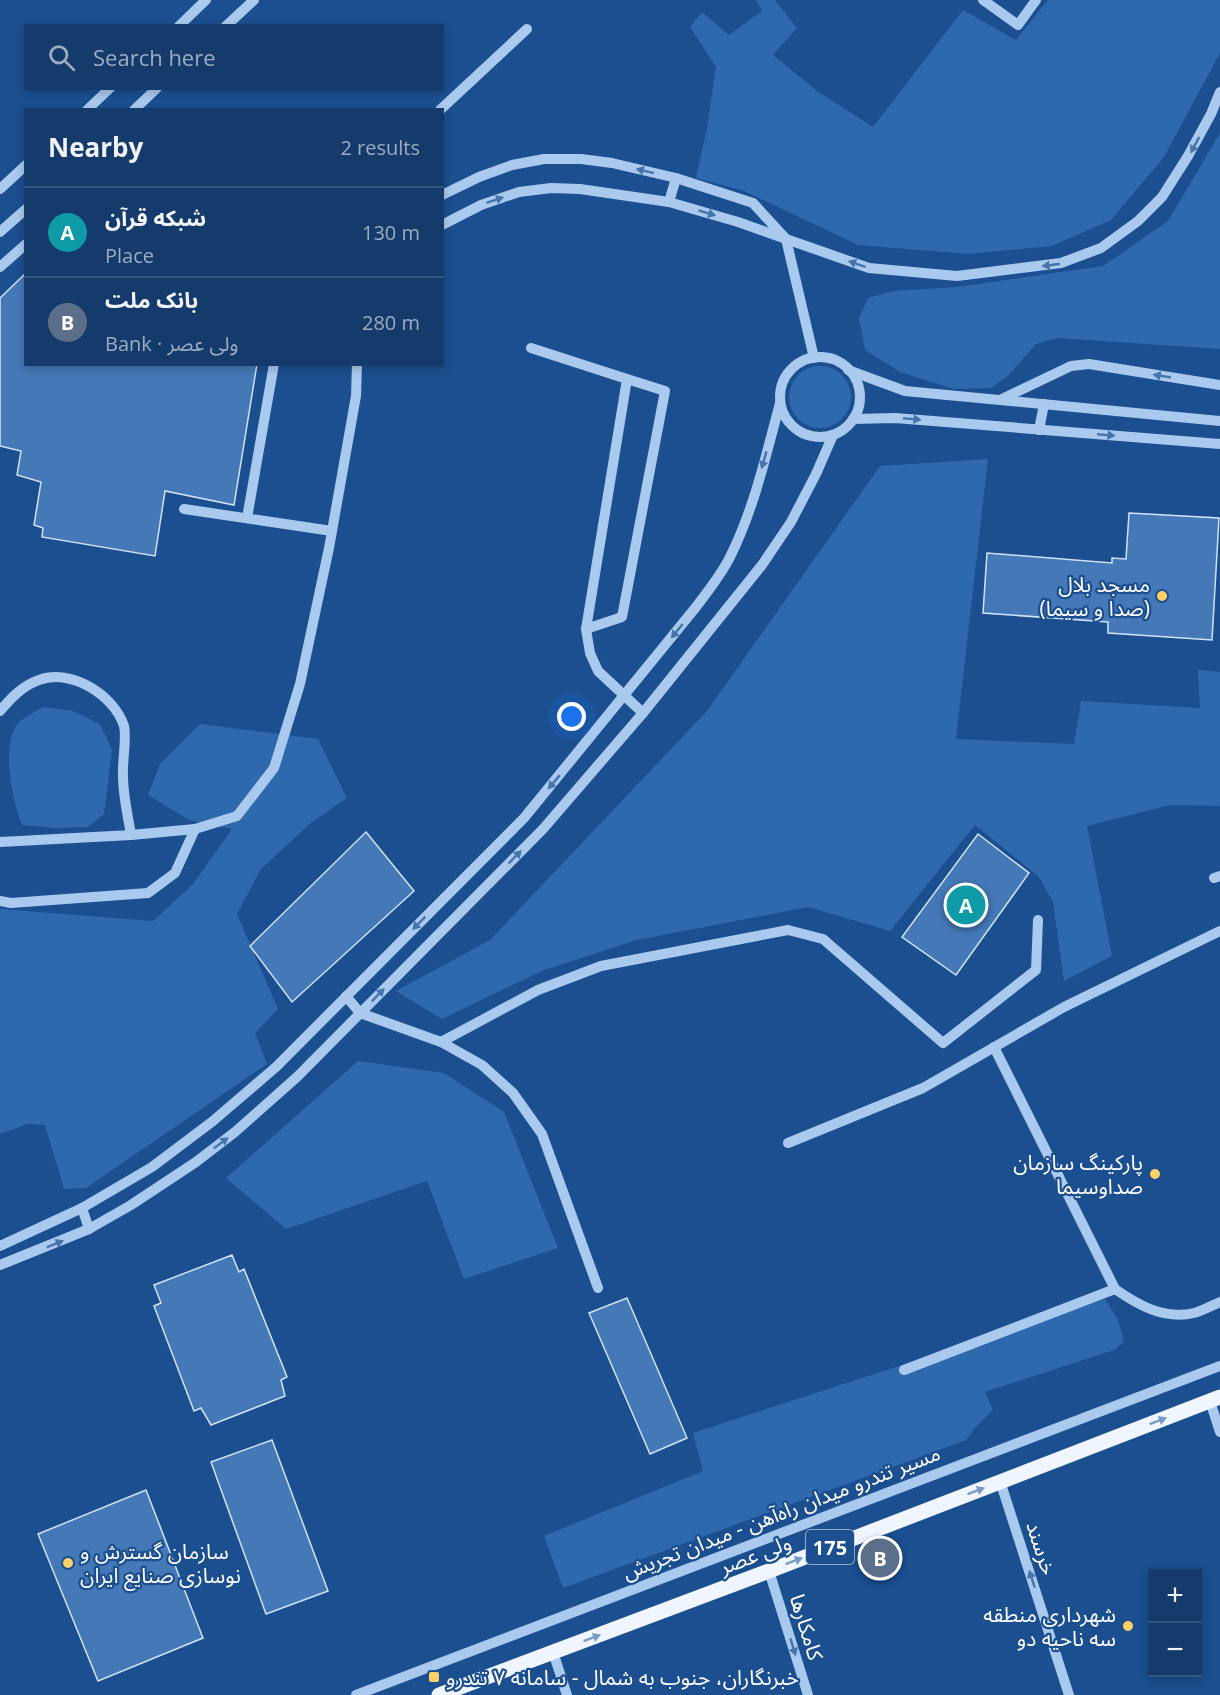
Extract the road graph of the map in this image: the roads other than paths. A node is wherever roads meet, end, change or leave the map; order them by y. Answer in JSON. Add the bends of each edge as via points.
{"nodes":[{"id":1,"x":206,"y":0,"type":"edge"},
{"id":2,"x":254,"y":0,"type":"edge"},
{"id":3,"x":983,"y":0,"type":"edge"},
{"id":4,"x":1035,"y":0,"type":"edge"},
{"id":5,"x":180,"y":24,"type":"edge"},
{"id":6,"x":228,"y":24,"type":"edge"},
{"id":7,"x":527,"y":29,"type":"dead end"},
{"id":8,"x":108,"y":90,"type":"edge"},
{"id":9,"x":155,"y":90,"type":"edge"},
{"id":10,"x":1220,"y":92,"type":"edge"},
{"id":11,"x":89,"y":108,"type":"edge"},
{"id":12,"x":136,"y":108,"type":"edge"},
{"id":13,"x":442,"y":108,"type":"edge"},
{"id":14,"x":24,"y":167,"type":"edge"},
{"id":15,"x":676,"y":178,"type":"junction"},
{"id":16,"x":0,"y":189,"type":"edge"},
{"id":17,"x":444,"y":194,"type":"edge"},
{"id":18,"x":669,"y":202,"type":"junction"},
{"id":19,"x":24,"y":211,"type":"edge"},
{"id":20,"x":444,"y":224,"type":"edge"},
{"id":21,"x":0,"y":232,"type":"edge"},
{"id":22,"x":786,"y":239,"type":"junction"},
{"id":23,"x":24,"y":246,"type":"edge"},
{"id":24,"x":0,"y":267,"type":"edge"},
{"id":25,"x":531,"y":348,"type":"dead end"},
{"id":26,"x":814,"y":358,"type":"junction"},
{"id":27,"x":274,"y":366,"type":"edge"},
{"id":28,"x":357,"y":366,"type":"edge"},
{"id":29,"x":848,"y":370,"type":"junction"},
{"id":30,"x":627,"y":379,"type":"junction"},
{"id":31,"x":1220,"y":385,"type":"edge"},
{"id":32,"x":999,"y":400,"type":"junction"},
{"id":33,"x":780,"y":403,"type":"junction"},
{"id":34,"x":1044,"y":404,"type":"junction"},
{"id":35,"x":853,"y":419,"type":"junction"},
{"id":36,"x":1220,"y":421,"type":"edge"},
{"id":37,"x":1039,"y":430,"type":"junction"},
{"id":38,"x":833,"y":435,"type":"junction"},
{"id":39,"x":1220,"y":444,"type":"edge"},
{"id":40,"x":184,"y":509,"type":"dead end"},
{"id":41,"x":247,"y":518,"type":"junction"},
{"id":42,"x":332,"y":531,"type":"junction"},
{"id":43,"x":586,"y":629,"type":"junction"},
{"id":44,"x":624,"y":697,"type":"junction"},
{"id":45,"x":0,"y":711,"type":"edge"},
{"id":46,"x":643,"y":713,"type":"junction"},
{"id":47,"x":195,"y":829,"type":"junction"},
{"id":48,"x":131,"y":835,"type":"junction"},
{"id":49,"x":1,"y":839,"type":"edge"},
{"id":50,"x":0,"y":901,"type":"edge"},
{"id":51,"x":1038,"y":920,"type":"dead end"},
{"id":52,"x":1220,"y":931,"type":"edge"},
{"id":53,"x":346,"y":996,"type":"junction"},
{"id":54,"x":360,"y":1013,"type":"junction"},
{"id":55,"x":441,"y":1042,"type":"junction"},
{"id":56,"x":994,"y":1047,"type":"junction"},
{"id":57,"x":788,"y":1143,"type":"dead end"},
{"id":58,"x":82,"y":1208,"type":"junction"},
{"id":59,"x":89,"y":1229,"type":"junction"},
{"id":60,"x":0,"y":1246,"type":"edge"},
{"id":61,"x":0,"y":1265,"type":"edge"},
{"id":62,"x":598,"y":1288,"type":"dead end"},
{"id":63,"x":1115,"y":1289,"type":"junction"},
{"id":64,"x":1220,"y":1302,"type":"edge"},
{"id":65,"x":1220,"y":1366,"type":"edge"},
{"id":66,"x":904,"y":1370,"type":"dead end"},
{"id":67,"x":1215,"y":1399,"type":"edge"},
{"id":68,"x":1220,"y":1432,"type":"edge"},
{"id":69,"x":1000,"y":1481,"type":"junction"},
{"id":70,"x":769,"y":1571,"type":"junction"},
{"id":71,"x":553,"y":1652,"type":"junction"},
{"id":72,"x":469,"y":1690,"type":"edge"},
{"id":73,"x":356,"y":1695,"type":"edge"},
{"id":74,"x":439,"y":1695,"type":"edge"},
{"id":75,"x":567,"y":1695,"type":"edge"},
{"id":76,"x":808,"y":1695,"type":"edge"},
{"id":77,"x":1069,"y":1695,"type":"edge"}],
"edges":[{"from":1,"to":5,"type":"street"},
{"from":2,"to":6,"type":"street"},
{"from":3,"to":4,"type":"street","via":[[1018,25]]},
{"from":7,"to":13,"type":"street"},
{"from":8,"to":11,"type":"street"},
{"from":9,"to":12,"type":"street"},
{"from":10,"to":22,"type":"street","one_way":true,"via":[[1162,198],[1101,248],[1061,263],[957,276],[922,274],[869,268]]},
{"from":14,"to":16,"type":"street"},
{"from":15,"to":17,"type":"street","one_way":true,"via":[[612,163],[544,159],[512,165]]},
{"from":15,"to":18,"type":"street"},
{"from":15,"to":22,"type":"street","via":[[753,203]]},
{"from":20,"to":18,"type":"street","one_way":true,"via":[[509,195],[551,188]]},
{"from":18,"to":22,"type":"street","one_way":true},
{"from":19,"to":21,"type":"street"},
{"from":22,"to":26,"type":"street"},
{"from":23,"to":24,"type":"street"},
{"from":25,"to":30,"type":"street"},
{"from":26,"to":29,"type":"street","via":[[827,358]]},
{"from":26,"to":33,"type":"street","via":[[802,362],[785,378]]},
{"from":27,"to":41,"type":"street"},
{"from":28,"to":42,"type":"street","via":[[356,396]]},
{"from":29,"to":32,"type":"street","via":[[905,391]]},
{"from":29,"to":35,"type":"street","via":[[859,394],[859,407]]},
{"from":30,"to":43,"type":"street"},
{"from":30,"to":43,"type":"street","via":[[665,391],[622,617]]},
{"from":31,"to":32,"type":"street","one_way":true,"via":[[1089,364],[1071,366]]},
{"from":32,"to":34,"type":"street"},
{"from":33,"to":38,"type":"street","via":[[790,424],[800,431],[810,436]]},
{"from":33,"to":44,"type":"street","one_way":true,"via":[[751,506],[730,558],[714,584]]},
{"from":34,"to":36,"type":"street"},
{"from":34,"to":37,"type":"street"},
{"from":35,"to":37,"type":"street","one_way":true,"via":[[895,418]]},
{"from":35,"to":38,"type":"street"},
{"from":37,"to":39,"type":"street","one_way":true},
{"from":38,"to":46,"type":"street","via":[[791,522],[762,566]]},
{"from":40,"to":41,"type":"street"},
{"from":41,"to":42,"type":"street"},
{"from":42,"to":47,"type":"street","via":[[300,684],[274,768],[237,816]]},
{"from":43,"to":44,"type":"street","via":[[598,671]]},
{"from":44,"to":46,"type":"street"},
{"from":44,"to":53,"type":"street","one_way":true,"via":[[524,818]]},
{"from":45,"to":48,"type":"street","via":[[28,685],[52,677],[73,680],[105,697],[125,728],[123,778]]},
{"from":54,"to":46,"type":"street","one_way":true,"via":[[543,829]]},
{"from":47,"to":48,"type":"street"},
{"from":47,"to":50,"type":"street","via":[[175,873],[148,893]]},
{"from":48,"to":49,"type":"street"},
{"from":51,"to":55,"type":"street","via":[[1036,970],[943,1043],[823,939],[788,930],[602,966],[538,990]]},
{"from":52,"to":56,"type":"street","via":[[1064,1007]]},
{"from":53,"to":54,"type":"street"},
{"from":53,"to":58,"type":"street","via":[[276,1066],[213,1121],[152,1167]]},
{"from":54,"to":55,"type":"street"},
{"from":59,"to":54,"type":"street","one_way":true,"via":[[131,1206],[235,1132]]},
{"from":55,"to":62,"type":"street","via":[[482,1065],[513,1093],[542,1134]]},
{"from":56,"to":57,"type":"street","via":[[923,1088]]},
{"from":56,"to":63,"type":"street"},
{"from":58,"to":59,"type":"street"},
{"from":58,"to":60,"type":"street"},
{"from":61,"to":59,"type":"street","one_way":true},
{"from":63,"to":64,"type":"street","via":[[1141,1307],[1171,1315],[1194,1313]]},
{"from":63,"to":66,"type":"street"},
{"from":65,"to":73,"type":"street","name":"مسیر تندرو میدان راه‌آهن - میدان تجریش"},
{"from":67,"to":68,"type":"street"},
{"from":69,"to":67,"type":"main road","name":"ولی عصر","number":"175","one_way":true},
{"from":70,"to":69,"type":"main road","name":"ولی عصر","number":"175","one_way":true},
{"from":77,"to":69,"type":"street","name":"خرسند","one_way":true},
{"from":71,"to":70,"type":"main road","name":"ولی عصر","number":"175","one_way":true},
{"from":70,"to":76,"type":"street","name":"کامکارها","one_way":true},
{"from":71,"to":72,"type":"main road","name":"ولی عصر","number":"175"},
{"from":71,"to":75,"type":"street"},
{"from":72,"to":74,"type":"main road","name":"ولی عصر","number":"175"}]}
